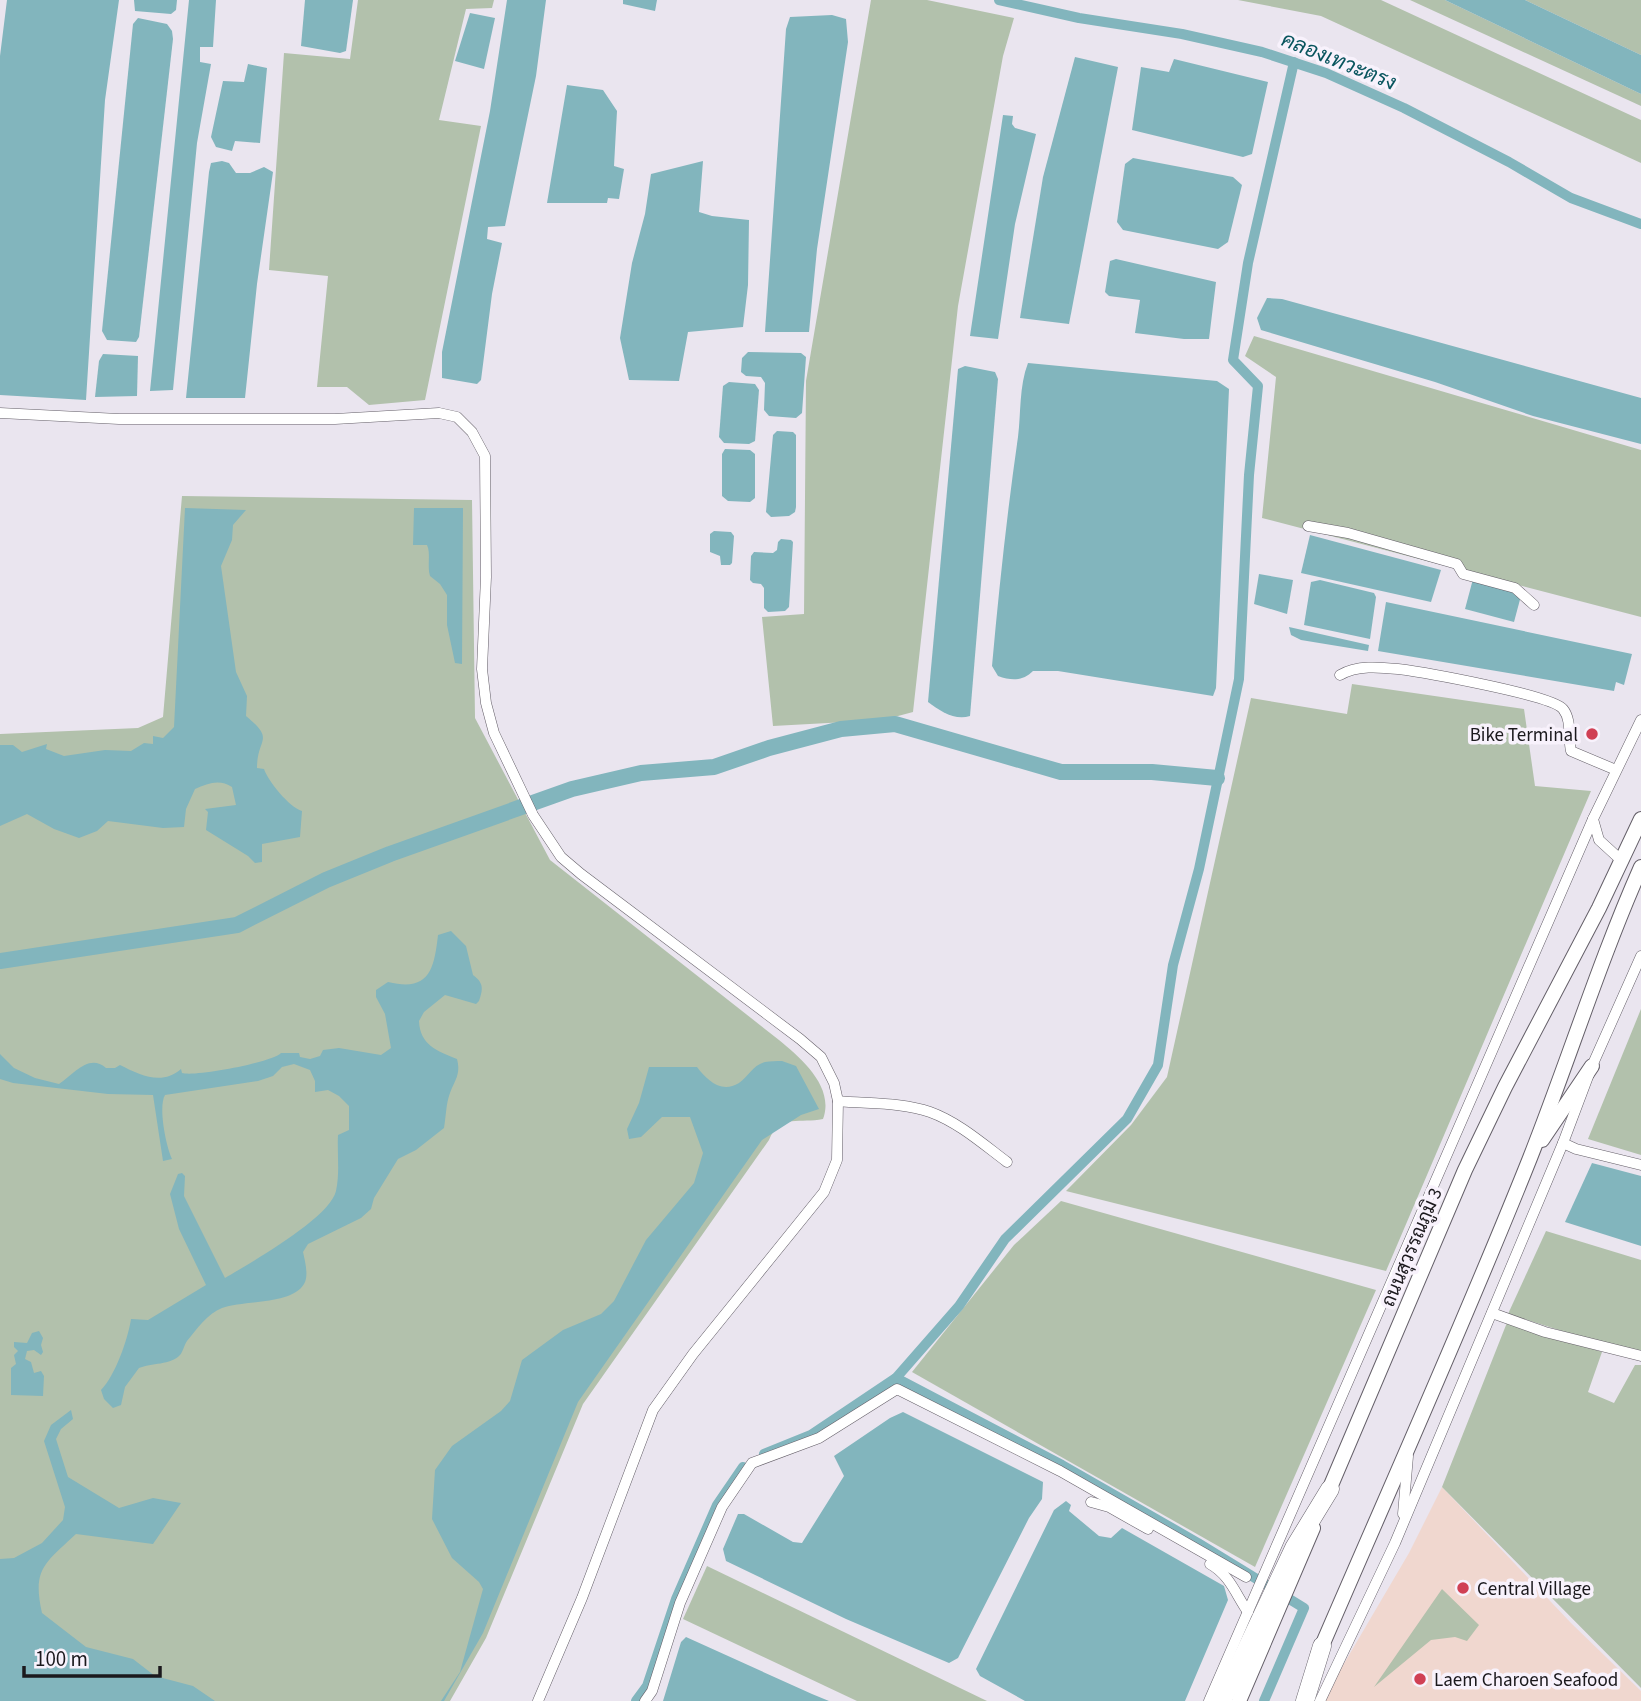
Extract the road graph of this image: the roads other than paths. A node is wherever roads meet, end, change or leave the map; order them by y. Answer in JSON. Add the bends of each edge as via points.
{"nodes":[{"id":1,"x":0,"y":414,"type":"edge"},
{"id":2,"x":1308,"y":526,"type":"dead end"},
{"id":3,"x":1534,"y":606,"type":"dead end"},
{"id":4,"x":1340,"y":675,"type":"dead end"},
{"id":5,"x":1641,"y":720,"type":"edge"},
{"id":6,"x":1616,"y":770,"type":"junction"},
{"id":7,"x":1641,"y":819,"type":"edge"},
{"id":8,"x":1592,"y":820,"type":"junction"},
{"id":9,"x":1622,"y":861,"type":"junction"},
{"id":10,"x":1641,"y":867,"type":"edge"},
{"id":11,"x":1641,"y":956,"type":"edge"},
{"id":12,"x":1592,"y":1066,"type":"junction"},
{"id":13,"x":838,"y":1101,"type":"junction"},
{"id":14,"x":1563,"y":1143,"type":"junction"},
{"id":15,"x":1530,"y":1157,"type":"junction"},
{"id":16,"x":1007,"y":1162,"type":"dead end"},
{"id":17,"x":1641,"y":1165,"type":"edge"},
{"id":18,"x":1492,"y":1313,"type":"junction"},
{"id":19,"x":1641,"y":1356,"type":"edge"},
{"id":20,"x":1409,"y":1445,"type":"junction"},
{"id":21,"x":1330,"y":1489,"type":"joint"},
{"id":22,"x":1091,"y":1502,"type":"dead end"},
{"id":23,"x":1402,"y":1524,"type":"junction"},
{"id":24,"x":1246,"y":1577,"type":"dead end"},
{"id":25,"x":1279,"y":1578,"type":"junction"},
{"id":26,"x":1266,"y":1605,"type":"junction"},
{"id":27,"x":1248,"y":1612,"type":"junction"},
{"id":28,"x":1321,"y":1646,"type":"junction"},
{"id":29,"x":1229,"y":1697,"type":"edge"},
{"id":30,"x":538,"y":1701,"type":"edge"},
{"id":31,"x":645,"y":1701,"type":"edge"},
{"id":32,"x":1209,"y":1701,"type":"edge"},
{"id":33,"x":1298,"y":1701,"type":"edge"},
{"id":34,"x":1305,"y":1701,"type":"edge"},
{"id":35,"x":1320,"y":1701,"type":"edge"}],
"edges":[{"from":1,"to":13,"type":"street","via":[[119,419],[335,419],[439,413],[457,417],[485,456],[482,669],[486,703],[494,733],[533,815],[561,857],[581,874],[821,1057]]},
{"from":2,"to":3,"type":"street","via":[[1457,564],[1462,574],[1514,587]]},
{"from":4,"to":6,"type":"street","via":[[1362,668],[1399,669],[1553,702],[1563,708],[1567,718],[1571,751]]},
{"from":5,"to":6,"type":"street"},
{"from":6,"to":8,"type":"street"},
{"from":7,"to":9,"type":"main road","name":"ถนนสุวรรณภูมิ 3"},
{"from":8,"to":9,"type":"street","via":[[1599,840]]},
{"from":8,"to":25,"type":"street"},
{"from":9,"to":21,"type":"main road","name":"ถนนสุวรรณภูมิ 3","via":[[1465,1170]]},
{"from":10,"to":15,"type":"main road","via":[[1606,948]]},
{"from":11,"to":12,"type":"street"},
{"from":12,"to":14,"type":"street"},
{"from":12,"to":15,"type":"main road"},
{"from":13,"to":16,"type":"street","via":[[933,1112]]},
{"from":13,"to":30,"type":"street","via":[[836,1160],[824,1192],[653,1410]]},
{"from":14,"to":17,"type":"street"},
{"from":14,"to":18,"type":"street"},
{"from":15,"to":20,"type":"main road"},
{"from":18,"to":19,"type":"street","via":[[1545,1332]]},
{"from":18,"to":23,"type":"street"},
{"from":20,"to":23,"type":"street"},
{"from":20,"to":28,"type":"main road"},
{"from":21,"to":25,"type":"highway"},
{"from":22,"to":27,"type":"street","via":[[1109,1507],[1219,1569]]},
{"from":23,"to":35,"type":"street"},
{"from":24,"to":31,"type":"street","via":[[1060,1471],[897,1389],[819,1438],[751,1464],[722,1507],[680,1603]]},
{"from":25,"to":26,"type":"highway"},
{"from":26,"to":27,"type":"street"},
{"from":26,"to":29,"type":"highway"},
{"from":27,"to":32,"type":"street"},
{"from":28,"to":33,"type":"main road"},
{"from":28,"to":34,"type":"highway"}]}
